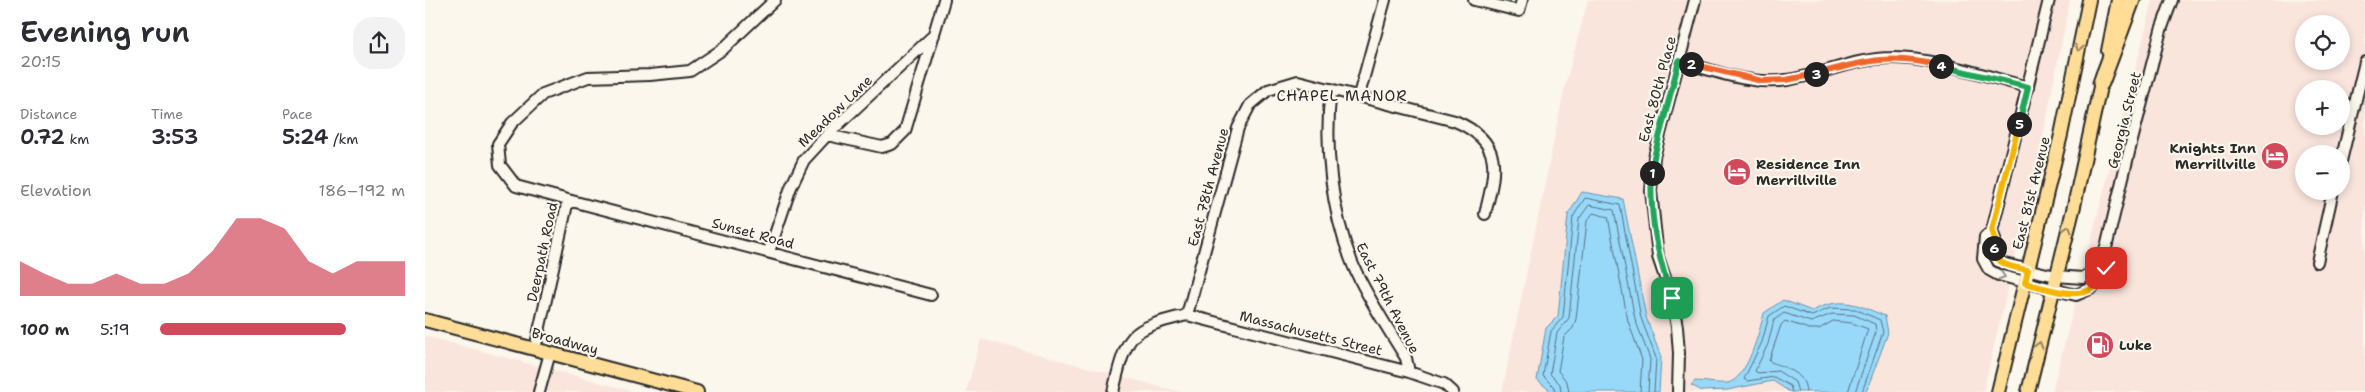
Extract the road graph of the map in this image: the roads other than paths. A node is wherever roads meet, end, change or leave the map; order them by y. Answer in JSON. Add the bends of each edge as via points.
{"nodes":[{"id":1,"x":775,"y":0,"type":"edge"},
{"id":2,"x":944,"y":0,"type":"edge"},
{"id":3,"x":1385,"y":0,"type":"edge"},
{"id":4,"x":1474,"y":0,"type":"edge"},
{"id":5,"x":1522,"y":0,"type":"edge"},
{"id":6,"x":1695,"y":0,"type":"edge"},
{"id":7,"x":2049,"y":0,"type":"edge"},
{"id":8,"x":2089,"y":0,"type":"edge"},
{"id":9,"x":2118,"y":0,"type":"edge"},
{"id":10,"x":2132,"y":0,"type":"edge"},
{"id":11,"x":2172,"y":0,"type":"edge"},
{"id":12,"x":934,"y":35,"type":"junction"},
{"id":13,"x":1679,"y":61,"type":"junction"},
{"id":14,"x":2365,"y":62,"type":"edge"},
{"id":15,"x":2101,"y":83,"type":"junction"},
{"id":16,"x":2028,"y":87,"type":"junction"},
{"id":17,"x":1331,"y":89,"type":"junction"},
{"id":18,"x":1359,"y":95,"type":"junction"},
{"id":19,"x":2360,"y":103,"type":"edge"},
{"id":20,"x":827,"y":135,"type":"junction"},
{"id":21,"x":2346,"y":145,"type":"edge"},
{"id":22,"x":568,"y":200,"type":"junction"},
{"id":23,"x":2331,"y":200,"type":"edge"},
{"id":24,"x":1485,"y":214,"type":"dead end"},
{"id":25,"x":2106,"y":248,"type":"junction"},
{"id":26,"x":769,"y":252,"type":"junction"},
{"id":27,"x":2317,"y":262,"type":"dead end"},
{"id":28,"x":2027,"y":276,"type":"junction"},
{"id":29,"x":2056,"y":276,"type":"junction"},
{"id":30,"x":2053,"y":290,"type":"junction"},
{"id":31,"x":931,"y":295,"type":"dead end"},
{"id":32,"x":1187,"y":315,"type":"junction"},
{"id":33,"x":425,"y":320,"type":"edge"},
{"id":34,"x":535,"y":349,"type":"junction"},
{"id":35,"x":550,"y":353,"type":"junction"},
{"id":36,"x":1409,"y":372,"type":"junction"},
{"id":37,"x":539,"y":392,"type":"edge"},
{"id":38,"x":697,"y":392,"type":"edge"},
{"id":39,"x":1113,"y":392,"type":"edge"},
{"id":40,"x":1453,"y":392,"type":"edge"},
{"id":41,"x":1678,"y":392,"type":"edge"},
{"id":42,"x":1998,"y":392,"type":"edge"},
{"id":43,"x":2028,"y":392,"type":"edge"}],
"edges":[{"from":1,"to":22,"type":"street","name":"Deerpath Road","via":[[723,49],[690,71],[588,77],[543,94],[512,123],[498,144],[500,165],[516,186]]},
{"from":2,"to":12,"type":"street"},
{"from":3,"to":18,"type":"street"},
{"from":4,"to":5,"type":"street","via":[[1519,11]]},
{"from":6,"to":13,"type":"street","name":"East 80th Place"},
{"from":7,"to":16,"type":"street"},
{"from":8,"to":28,"type":"main road","name":"East 81st Avenue","one_way":true},
{"from":9,"to":15,"type":"main road"},
{"from":10,"to":15,"type":"highway"},
{"from":11,"to":25,"type":"street","name":"Georgia Street","via":[[2161,30]]},
{"from":12,"to":20,"type":"street","name":"Meadow Lane"},
{"from":12,"to":20,"type":"street","via":[[905,131],[892,144],[882,147]]},
{"from":13,"to":16,"type":"street","via":[[1747,79],[1778,81],[1874,59],[1899,58],[1921,60]]},
{"from":13,"to":41,"type":"street","name":"East 80th Place","via":[[1654,157],[1651,191],[1658,257],[1672,298],[1677,328]]},
{"from":14,"to":19,"type":"street"},
{"from":29,"to":15,"type":"main road","one_way":true},
{"from":16,"to":28,"type":"street","via":[[1992,230],[1994,254],[1998,261]]},
{"from":17,"to":18,"type":"street","name":"East 78th Avenue"},
{"from":17,"to":32,"type":"street","name":"East 78th Avenue","via":[[1298,81],[1268,90],[1250,105],[1238,128]]},
{"from":17,"to":36,"type":"street","name":"East 79th Avenue","via":[[1327,120],[1334,198],[1342,235],[1354,267],[1405,358]]},
{"from":18,"to":24,"type":"street","name":"East 78th Avenue","via":[[1455,121],[1483,138],[1495,164]]},
{"from":19,"to":21,"type":"street"},
{"from":20,"to":26,"type":"street","name":"Meadow Lane","via":[[804,160],[791,187]]},
{"from":22,"to":26,"type":"street","name":"Sunset Road"},
{"from":22,"to":34,"type":"street","name":"Deerpath Road"},
{"from":23,"to":27,"type":"street"},
{"from":25,"to":29,"type":"street","name":"Georgia Street","via":[[2083,278]]},
{"from":25,"to":30,"type":"street","name":"Georgia Street","via":[[2104,274],[2093,288],[2076,295]]},
{"from":26,"to":31,"type":"street","name":"Sunset Road"},
{"from":28,"to":29,"type":"street"},
{"from":28,"to":30,"type":"street","name":"Georgia Street"},
{"from":28,"to":42,"type":"main road","name":"East 81st Avenue"},
{"from":29,"to":30,"type":"main road"},
{"from":43,"to":30,"type":"main road","one_way":true},
{"from":32,"to":36,"type":"street","name":"Massachusetts Street"},
{"from":32,"to":39,"type":"street","via":[[1160,322],[1133,336],[1121,361]]},
{"from":33,"to":34,"type":"main road","name":"Broadway"},
{"from":34,"to":35,"type":"main road","name":"Broadway"},
{"from":35,"to":37,"type":"street"},
{"from":35,"to":38,"type":"main road","name":"Broadway"},
{"from":36,"to":40,"type":"street","name":"Massachusetts Street","via":[[1444,384]]}]}
